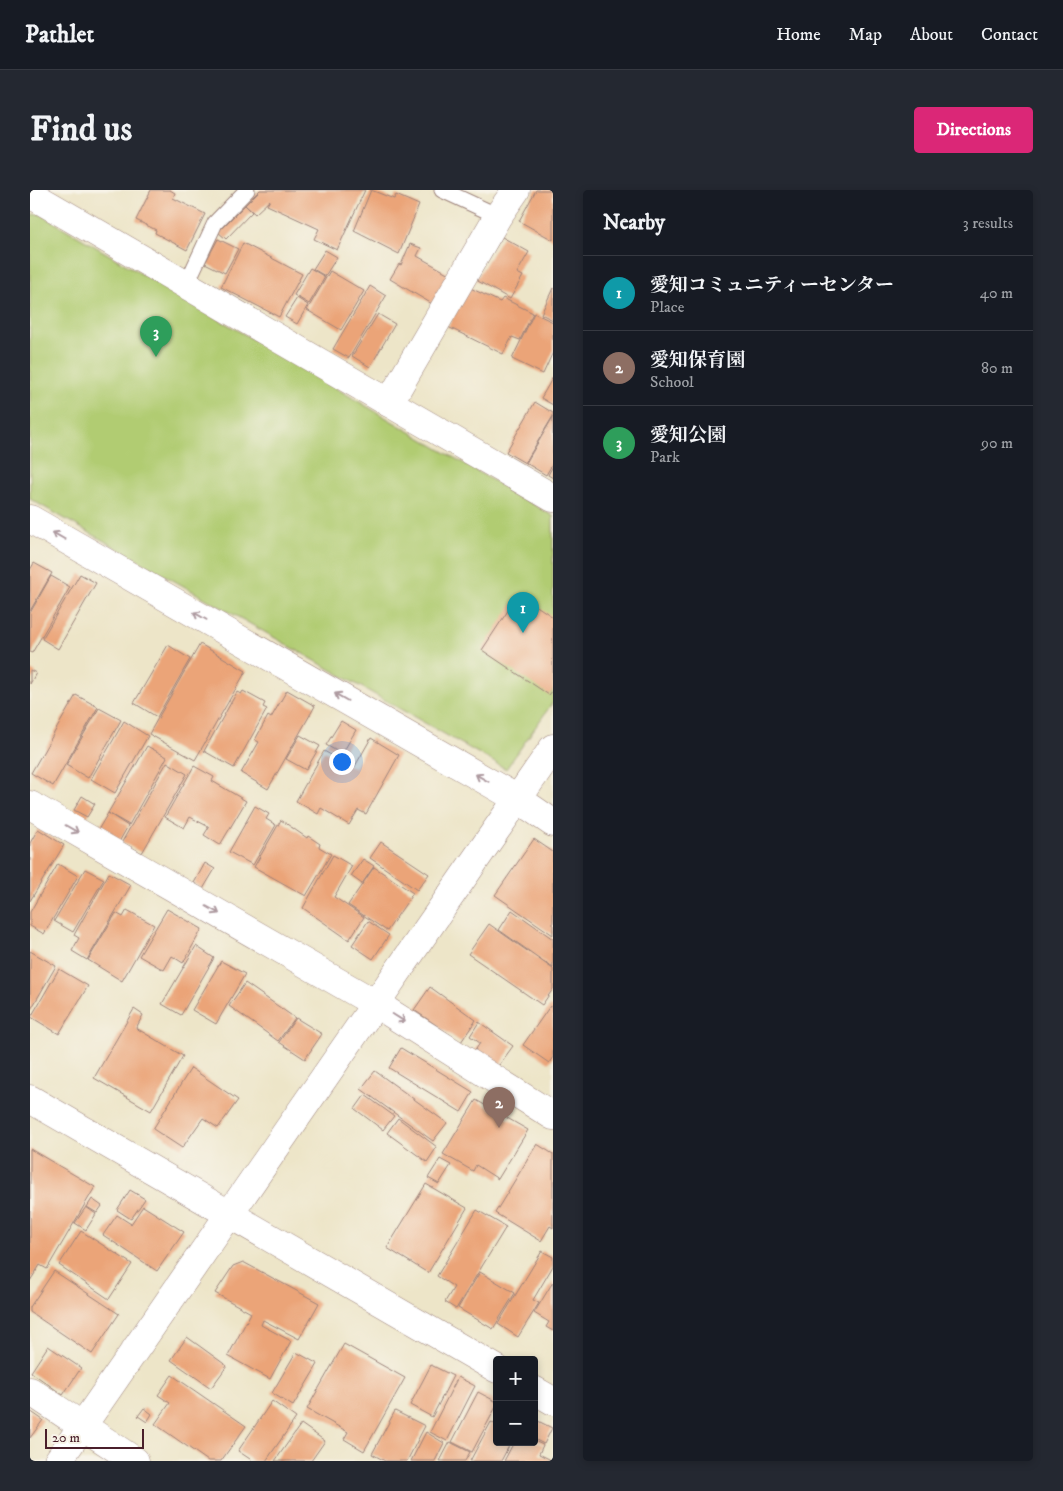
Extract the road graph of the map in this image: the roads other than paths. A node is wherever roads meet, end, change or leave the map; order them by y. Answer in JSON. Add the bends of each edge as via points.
{"nodes":[{"id":1,"x":247,"y":190,"type":"edge"},
{"id":2,"x":442,"y":190,"type":"edge"},
{"id":3,"x":516,"y":190,"type":"edge"},
{"id":4,"x":30,"y":194,"type":"edge"},
{"id":5,"x":498,"y":216,"type":"junction"},
{"id":6,"x":186,"y":285,"type":"junction"},
{"id":7,"x":389,"y":402,"type":"junction"},
{"id":8,"x":553,"y":498,"type":"edge"},
{"id":9,"x":30,"y":519,"type":"edge"},
{"id":10,"x":553,"y":748,"type":"edge"},
{"id":11,"x":518,"y":799,"type":"junction"},
{"id":12,"x":30,"y":805,"type":"edge"},
{"id":13,"x":553,"y":823,"type":"edge"},
{"id":14,"x":376,"y":1004,"type":"junction"},
{"id":15,"x":30,"y":1100,"type":"edge"},
{"id":16,"x":553,"y":1116,"type":"edge"},
{"id":17,"x":230,"y":1215,"type":"junction"},
{"id":18,"x":493,"y":1367,"type":"edge"},
{"id":19,"x":30,"y":1391,"type":"edge"},
{"id":20,"x":538,"y":1392,"type":"edge"},
{"id":21,"x":553,"y":1401,"type":"edge"},
{"id":22,"x":82,"y":1426,"type":"junction"},
{"id":23,"x":58,"y":1461,"type":"edge"},
{"id":24,"x":135,"y":1461,"type":"edge"}],
"edges":[{"from":1,"to":6,"type":"lane","via":[[215,224]]},
{"from":2,"to":5,"type":"lane"},
{"from":3,"to":5,"type":"street"},
{"from":4,"to":6,"type":"street"},
{"from":5,"to":7,"type":"street"},
{"from":6,"to":7,"type":"street"},
{"from":7,"to":8,"type":"street"},
{"from":11,"to":9,"type":"street","one_way":true},
{"from":10,"to":11,"type":"street"},
{"from":11,"to":13,"type":"street"},
{"from":11,"to":14,"type":"street"},
{"from":12,"to":14,"type":"street","one_way":true},
{"from":14,"to":16,"type":"street","one_way":true},
{"from":14,"to":17,"type":"street"},
{"from":15,"to":17,"type":"street"},
{"from":17,"to":18,"type":"street"},
{"from":17,"to":22,"type":"street"},
{"from":19,"to":22,"type":"street"},
{"from":20,"to":21,"type":"street"},
{"from":22,"to":23,"type":"street"},
{"from":22,"to":24,"type":"street"}]}
